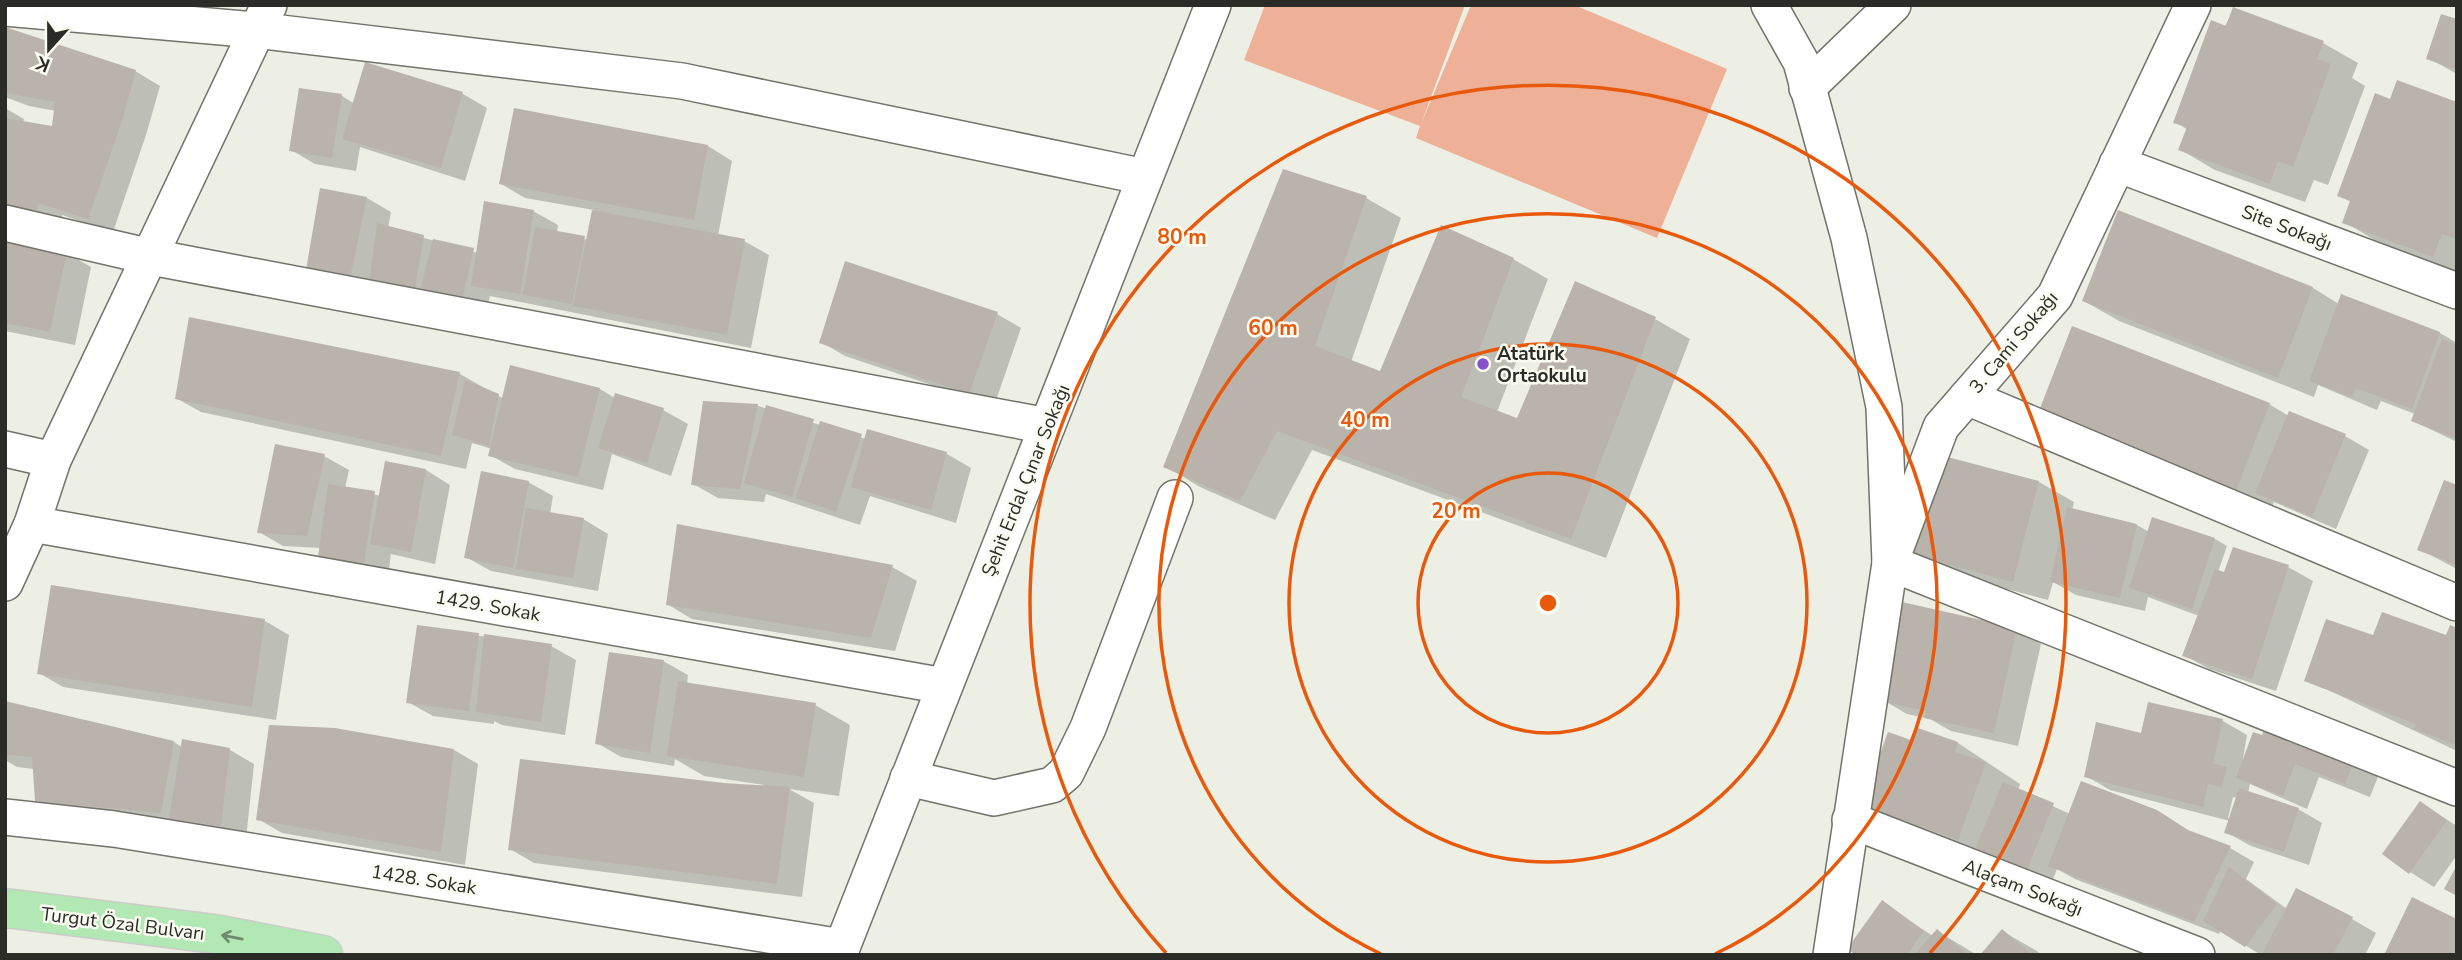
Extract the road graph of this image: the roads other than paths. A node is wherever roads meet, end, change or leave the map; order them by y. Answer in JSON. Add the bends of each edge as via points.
{"nodes":[{"id":1,"x":1213,"y":5,"type":"edge"},
{"id":2,"x":1769,"y":5,"type":"edge"},
{"id":3,"x":1893,"y":5,"type":"edge"},
{"id":4,"x":2193,"y":5,"type":"edge"},
{"id":5,"x":5,"y":8,"type":"edge"},
{"id":6,"x":262,"y":17,"type":"edge"},
{"id":7,"x":1807,"y":89,"type":"junction"},
{"id":8,"x":2117,"y":164,"type":"junction"},
{"id":9,"x":1145,"y":177,"type":"junction"},
{"id":10,"x":5,"y":223,"type":"edge"},
{"id":11,"x":152,"y":257,"type":"junction"},
{"id":12,"x":2457,"y":291,"type":"edge"},
{"id":13,"x":1967,"y":397,"type":"junction"},
{"id":14,"x":1046,"y":426,"type":"junction"},
{"id":15,"x":5,"y":449,"type":"edge"},
{"id":16,"x":53,"y":460,"type":"junction"},
{"id":17,"x":1175,"y":498,"type":"dead end"},
{"id":18,"x":32,"y":524,"type":"junction"},
{"id":19,"x":1890,"y":563,"type":"junction"},
{"id":20,"x":5,"y":583,"type":"edge"},
{"id":21,"x":2457,"y":603,"type":"edge"},
{"id":22,"x":944,"y":686,"type":"junction"},
{"id":23,"x":908,"y":778,"type":"junction"},
{"id":24,"x":2457,"y":788,"type":"edge"},
{"id":25,"x":5,"y":817,"type":"edge"},
{"id":26,"x":1850,"y":820,"type":"junction"},
{"id":27,"x":5,"y":908,"type":"edge"},
{"id":28,"x":841,"y":951,"type":"edge"},
{"id":29,"x":323,"y":955,"type":"edge"},
{"id":30,"x":1831,"y":955,"type":"edge"},
{"id":31,"x":2197,"y":955,"type":"edge"}],
"edges":[{"from":1,"to":9,"type":"street","name":"Şehit Erdal Çınar Sokağı"},
{"from":2,"to":7,"type":"street","via":[[1801,62]]},
{"from":3,"to":7,"type":"street"},
{"from":4,"to":8,"type":"street","name":"3. Cami Sokağı"},
{"from":5,"to":6,"type":"street"},
{"from":6,"to":9,"type":"street","via":[[682,81]]},
{"from":6,"to":11,"type":"street"},
{"from":7,"to":19,"type":"street","via":[[1849,238],[1884,407]]},
{"from":8,"to":12,"type":"street","name":"Site Sokağı"},
{"from":8,"to":13,"type":"street","name":"3. Cami Sokağı","via":[[2055,296]]},
{"from":9,"to":14,"type":"street","name":"Şehit Erdal Çınar Sokağı"},
{"from":10,"to":11,"type":"street"},
{"from":11,"to":14,"type":"street"},
{"from":11,"to":16,"type":"street"},
{"from":13,"to":19,"type":"street","name":"3. Cami Sokağı","via":[[1941,427]]},
{"from":13,"to":21,"type":"street"},
{"from":14,"to":22,"type":"street","name":"Şehit Erdal Çınar Sokağı"},
{"from":15,"to":16,"type":"street"},
{"from":16,"to":18,"type":"street"},
{"from":17,"to":23,"type":"street","via":[[1088,728],[1066,773],[1052,785],[994,798]]},
{"from":18,"to":20,"type":"street"},
{"from":18,"to":22,"type":"street","name":"1429. Sokak"},
{"from":19,"to":24,"type":"street"},
{"from":19,"to":26,"type":"street"},
{"from":22,"to":23,"type":"street","name":"Şehit Erdal Çınar Sokağı"},
{"from":23,"to":28,"type":"street","name":"Şehit Erdal Çınar Sokağı"},
{"from":25,"to":28,"type":"street","name":"1428. Sokak","via":[[114,829]]},
{"from":26,"to":30,"type":"street"},
{"from":26,"to":31,"type":"street","name":"Alaçam Sokağı"},
{"from":29,"to":27,"type":"main road","name":"Turgut Özal Bulvarı","one_way":true,"via":[[215,934]]}]}
